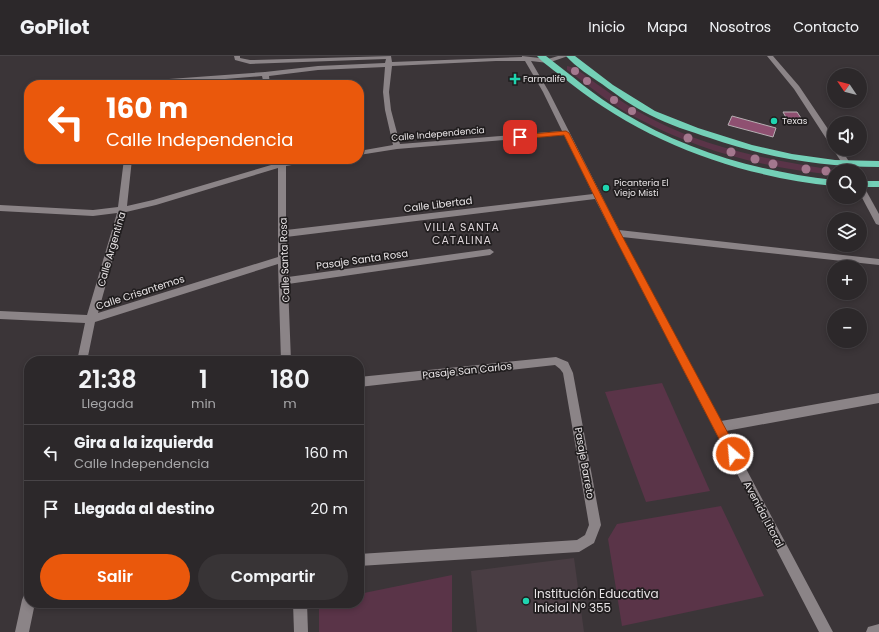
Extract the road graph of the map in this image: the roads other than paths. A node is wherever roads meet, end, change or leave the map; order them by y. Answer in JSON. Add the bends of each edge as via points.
{"nodes":[{"id":1,"x":238,"y":56,"type":"edge"},
{"id":2,"x":565,"y":56,"type":"edge"},
{"id":3,"x":570,"y":56,"type":"edge"},
{"id":4,"x":770,"y":56,"type":"edge"},
{"id":5,"x":525,"y":57,"type":"edge"},
{"id":6,"x":389,"y":59,"type":"edge"},
{"id":7,"x":542,"y":66,"type":"edge"},
{"id":8,"x":264,"y":74,"type":"junction"},
{"id":9,"x":183,"y":80,"type":"edge"},
{"id":10,"x":266,"y":80,"type":"edge"},
{"id":11,"x":566,"y":133,"type":"junction"},
{"id":12,"x":827,"y":133,"type":"edge"},
{"id":13,"x":397,"y":147,"type":"junction"},
{"id":14,"x":364,"y":152,"type":"edge"},
{"id":15,"x":127,"y":164,"type":"edge"},
{"id":16,"x":274,"y":164,"type":"edge"},
{"id":17,"x":283,"y":164,"type":"edge"},
{"id":18,"x":829,"y":164,"type":"edge"},
{"id":19,"x":879,"y":164,"type":"edge"},
{"id":20,"x":867,"y":165,"type":"edge"},
{"id":21,"x":827,"y":181,"type":"edge"},
{"id":22,"x":867,"y":184,"type":"edge"},
{"id":23,"x":879,"y":184,"type":"edge"},
{"id":24,"x":598,"y":196,"type":"junction"},
{"id":25,"x":867,"y":200,"type":"edge"},
{"id":26,"x":0,"y":208,"type":"edge"},
{"id":27,"x":122,"y":210,"type":"junction"},
{"id":28,"x":879,"y":222,"type":"edge"},
{"id":29,"x":616,"y":232,"type":"junction"},
{"id":30,"x":282,"y":234,"type":"junction"},
{"id":31,"x":490,"y":252,"type":"dead end"},
{"id":32,"x":282,"y":258,"type":"junction"},
{"id":33,"x":879,"y":262,"type":"edge"},
{"id":34,"x":284,"y":281,"type":"junction"},
{"id":35,"x":0,"y":315,"type":"edge"},
{"id":36,"x":91,"y":319,"type":"junction"},
{"id":37,"x":83,"y":356,"type":"edge"},
{"id":38,"x":286,"y":356,"type":"edge"},
{"id":39,"x":568,"y":373,"type":"joint"},
{"id":40,"x":364,"y":381,"type":"edge"},
{"id":41,"x":879,"y":398,"type":"edge"},
{"id":42,"x":719,"y":427,"type":"junction"},
{"id":43,"x":364,"y":560,"type":"edge"},
{"id":44,"x":27,"y":608,"type":"edge"},
{"id":45,"x":300,"y":608,"type":"edge"},
{"id":46,"x":879,"y":631,"type":"edge"},
{"id":47,"x":22,"y":632,"type":"edge"},
{"id":48,"x":301,"y":632,"type":"edge"},
{"id":49,"x":826,"y":632,"type":"edge"},
{"id":50,"x":873,"y":632,"type":"edge"}],
"edges":[{"from":1,"to":6,"type":"street","via":[[237,59],[250,62]]},
{"from":2,"to":7,"type":"street"},
{"from":3,"to":18,"type":"highway","via":[[632,100],[684,127],[756,150]]},
{"from":4,"to":12,"type":"street","via":[[788,74]]},
{"from":5,"to":6,"type":"street"},
{"from":5,"to":7,"type":"street","name":"Avenida Litoral"},
{"from":5,"to":7,"type":"street"},
{"from":6,"to":8,"type":"street"},
{"from":6,"to":13,"type":"street","via":[[386,92]]},
{"from":7,"to":11,"type":"street","name":"Avenida Litoral"},
{"from":7,"to":21,"type":"highway","via":[[618,114],[680,144],[755,168],[791,177]]},
{"from":8,"to":9,"type":"street"},
{"from":8,"to":10,"type":"street"},
{"from":11,"to":13,"type":"street","name":"Calle Independencia"},
{"from":11,"to":24,"type":"street","name":"Avenida Litoral"},
{"from":13,"to":14,"type":"street","name":"Calle Independencia"},
{"from":15,"to":27,"type":"street","name":"Calle Argentina"},
{"from":16,"to":27,"type":"street","via":[[153,203]]},
{"from":17,"to":30,"type":"street","name":"Calle Santa Rosa"},
{"from":19,"to":20,"type":"highway"},
{"from":22,"to":23,"type":"highway"},
{"from":24,"to":29,"type":"street","name":"Avenida Litoral"},
{"from":24,"to":30,"type":"street","name":"Calle Libertad"},
{"from":25,"to":28,"type":"street"},
{"from":26,"to":27,"type":"street","via":[[93,213]]},
{"from":27,"to":36,"type":"street","name":"Calle Argentina"},
{"from":29,"to":33,"type":"street"},
{"from":29,"to":42,"type":"street","name":"Avenida Litoral"},
{"from":30,"to":32,"type":"street","name":"Calle Santa Rosa"},
{"from":31,"to":34,"type":"street","name":"Pasaje Santa Rosa"},
{"from":32,"to":34,"type":"street","name":"Calle Santa Rosa"},
{"from":32,"to":36,"type":"street","name":"Calle Crisantemos"},
{"from":34,"to":38,"type":"street","name":"Calle Santa Rosa"},
{"from":35,"to":36,"type":"street","name":"Calle Crisantemos"},
{"from":36,"to":37,"type":"street","name":"Calle Argentina"},
{"from":39,"to":40,"type":"street","name":"Pasaje San Carlos","via":[[566,367],[556,361]]},
{"from":39,"to":43,"type":"street","name":"Pasaje Barreto","via":[[594,510],[595,525],[590,539],[579,546]]},
{"from":41,"to":42,"type":"street"},
{"from":42,"to":49,"type":"street","name":"Avenida Litoral"},
{"from":44,"to":47,"type":"street"},
{"from":45,"to":48,"type":"street"},
{"from":46,"to":50,"type":"street"}]}
